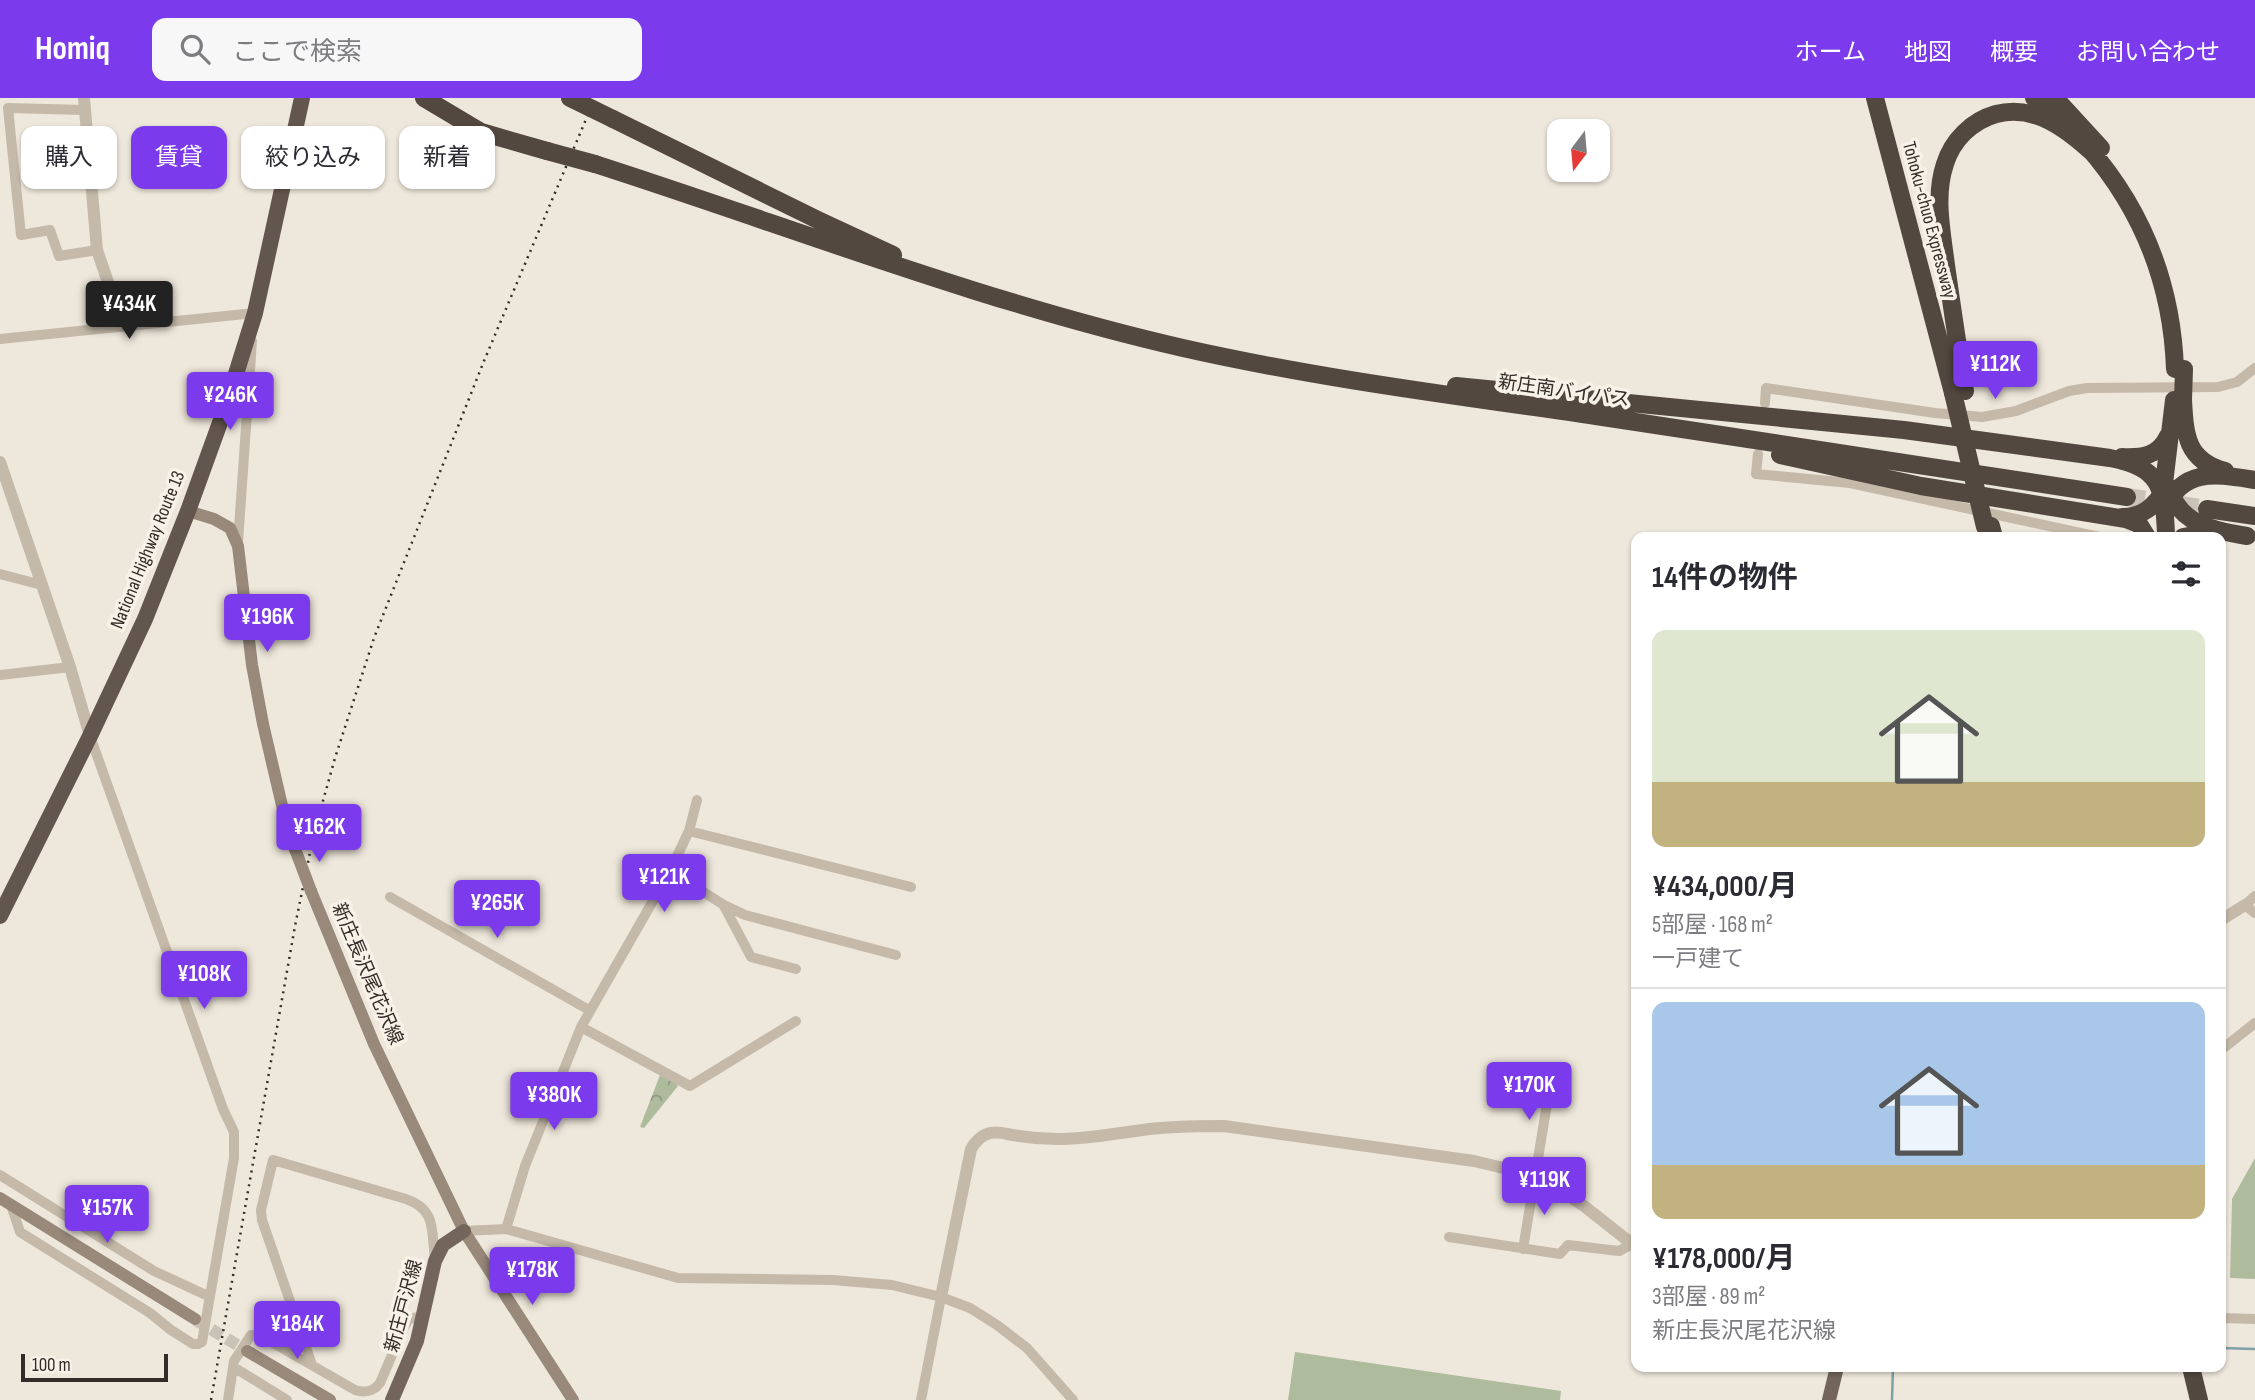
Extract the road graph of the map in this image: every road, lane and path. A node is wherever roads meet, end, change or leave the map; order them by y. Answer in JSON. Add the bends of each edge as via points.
{"nodes":[{"id":1,"x":302,"y":98,"type":"edge"},
{"id":2,"x":424,"y":98,"type":"edge"},
{"id":3,"x":570,"y":98,"type":"edge"},
{"id":4,"x":1863,"y":98,"type":"edge"},
{"id":5,"x":1875,"y":98,"type":"edge"},
{"id":6,"x":2034,"y":98,"type":"edge"},
{"id":7,"x":2049,"y":98,"type":"edge"},
{"id":8,"x":2055,"y":98,"type":"edge"},
{"id":9,"x":85,"y":104,"type":"edge"},
{"id":10,"x":2096,"y":150,"type":"junction"},
{"id":11,"x":97,"y":250,"type":"junction"},
{"id":12,"x":1926,"y":288,"type":"junction"},
{"id":13,"x":1000,"y":297,"type":"junction"},
{"id":14,"x":254,"y":316,"type":"junction"},
{"id":15,"x":124,"y":326,"type":"junction"},
{"id":16,"x":0,"y":339,"type":"edge"},
{"id":17,"x":2255,"y":368,"type":"edge"},
{"id":18,"x":1354,"y":380,"type":"junction"},
{"id":19,"x":1959,"y":392,"type":"junction"},
{"id":20,"x":2178,"y":400,"type":"junction"},
{"id":21,"x":1765,"y":403,"type":"dead end"},
{"id":22,"x":2171,"y":428,"type":"junction"},
{"id":23,"x":1758,"y":454,"type":"dead end"},
{"id":24,"x":2094,"y":455,"type":"junction"},
{"id":25,"x":0,"y":462,"type":"edge"},
{"id":26,"x":2171,"y":462,"type":"junction"},
{"id":27,"x":2255,"y":479,"type":"edge"},
{"id":28,"x":2167,"y":495,"type":"junction"},
{"id":29,"x":2127,"y":496,"type":"tunnel mouth"},
{"id":30,"x":2207,"y":509,"type":"tunnel mouth"},
{"id":31,"x":188,"y":510,"type":"junction"},
{"id":32,"x":2110,"y":516,"type":"junction"},
{"id":33,"x":2255,"y":516,"type":"edge"},
{"id":34,"x":1989,"y":532,"type":"edge"},
{"id":35,"x":2076,"y":532,"type":"edge"},
{"id":36,"x":2154,"y":532,"type":"edge"},
{"id":37,"x":2162,"y":532,"type":"edge"},
{"id":38,"x":2223,"y":532,"type":"edge"},
{"id":39,"x":2226,"y":533,"type":"edge"},
{"id":40,"x":2226,"y":536,"type":"edge"},
{"id":41,"x":2251,"y":537,"type":"edge"},
{"id":42,"x":238,"y":546,"type":"junction"},
{"id":43,"x":0,"y":573,"type":"edge"},
{"id":44,"x":42,"y":585,"type":"junction"},
{"id":45,"x":70,"y":667,"type":"junction"},
{"id":46,"x":0,"y":675,"type":"edge"},
{"id":47,"x":90,"y":736,"type":"junction"},
{"id":48,"x":696,"y":800,"type":"dead end"},
{"id":49,"x":689,"y":831,"type":"junction"},
{"id":50,"x":670,"y":871,"type":"junction"},
{"id":51,"x":911,"y":887,"type":"dead end"},
{"id":52,"x":390,"y":897,"type":"dead end"},
{"id":53,"x":723,"y":905,"type":"junction"},
{"id":54,"x":2252,"y":905,"type":"edge"},
{"id":55,"x":0,"y":916,"type":"edge"},
{"id":56,"x":2226,"y":918,"type":"edge"},
{"id":57,"x":896,"y":955,"type":"dead end"},
{"id":58,"x":796,"y":969,"type":"dead end"},
{"id":59,"x":589,"y":1010,"type":"junction"},
{"id":60,"x":796,"y":1021,"type":"dead end"},
{"id":61,"x":2255,"y":1023,"type":"edge"},
{"id":62,"x":580,"y":1027,"type":"junction"},
{"id":63,"x":2226,"y":1046,"type":"edge"},
{"id":64,"x":1553,"y":1068,"type":"dead end"},
{"id":65,"x":0,"y":1175,"type":"edge"},
{"id":66,"x":1535,"y":1181,"type":"junction"},
{"id":67,"x":5,"y":1201,"type":"edge"},
{"id":68,"x":506,"y":1229,"type":"junction"},
{"id":69,"x":464,"y":1231,"type":"junction"},
{"id":70,"x":1449,"y":1237,"type":"dead end"},
{"id":71,"x":1631,"y":1243,"type":"edge"},
{"id":72,"x":1631,"y":1246,"type":"edge"},
{"id":73,"x":1523,"y":1249,"type":"junction"},
{"id":74,"x":435,"y":1261,"type":"junction"},
{"id":75,"x":208,"y":1296,"type":"junction"},
{"id":76,"x":941,"y":1297,"type":"junction"},
{"id":77,"x":424,"y":1316,"type":"junction"},
{"id":78,"x":2226,"y":1318,"type":"edge"},
{"id":79,"x":2255,"y":1319,"type":"edge"},
{"id":80,"x":195,"y":1320,"type":"tunnel mouth"},
{"id":81,"x":247,"y":1351,"type":"tunnel mouth"},
{"id":82,"x":313,"y":1365,"type":"junction"},
{"id":83,"x":234,"y":1368,"type":"junction"},
{"id":84,"x":1836,"y":1372,"type":"edge"},
{"id":85,"x":2192,"y":1372,"type":"edge"},
{"id":86,"x":228,"y":1400,"type":"edge"},
{"id":87,"x":288,"y":1400,"type":"edge"},
{"id":88,"x":330,"y":1400,"type":"edge"},
{"id":89,"x":392,"y":1400,"type":"edge"},
{"id":90,"x":573,"y":1400,"type":"edge"},
{"id":91,"x":921,"y":1400,"type":"edge"},
{"id":92,"x":1073,"y":1400,"type":"edge"},
{"id":93,"x":1829,"y":1400,"type":"edge"},
{"id":94,"x":2199,"y":1400,"type":"edge"}],
"edges":[{"from":1,"to":14,"type":"highway","name":"National Highway Route 13"},
{"from":2,"to":13,"type":"highway","bridge":true,"via":[[481,132],[595,164]]},
{"from":3,"to":13,"type":"highway","bridge":true,"via":[[879,249]]},
{"from":4,"to":12,"type":"highway"},
{"from":5,"to":12,"type":"highway","name":"Tohoku-chuo Expressway"},
{"from":6,"to":10,"type":"highway"},
{"from":7,"to":10,"type":"highway","via":[[2072,117]]},
{"from":8,"to":10,"type":"highway"},
{"from":9,"to":11,"type":"street"},
{"from":9,"to":11,"type":"street","via":[[8,108],[21,235],[50,230],[59,256]]},
{"from":10,"to":19,"type":"highway","via":[[2040,116],[2022,112],[2000,113],[1980,121],[1949,153],[1941,177],[1940,209]]},
{"from":10,"to":20,"type":"highway","via":[[2155,261],[2180,369]]},
{"from":11,"to":15,"type":"street"},
{"from":12,"to":19,"type":"highway","name":"Tohoku-chuo Expressway"},
{"from":13,"to":18,"type":"highway"},
{"from":14,"to":15,"type":"street"},
{"from":14,"to":31,"type":"highway","name":"National Highway Route 13"},
{"from":14,"to":42,"type":"street"},
{"from":15,"to":16,"type":"street"},
{"from":17,"to":21,"type":"street","via":[[2237,382],[2218,387],[2087,388],[1982,418],[1766,388]]},
{"from":18,"to":24,"type":"highway","via":[[1904,430]]},
{"from":18,"to":29,"type":"highway","name":"新庄南バイパス"},
{"from":18,"to":32,"type":"highway","via":[[1526,414],[1734,446],[1921,486]]},
{"from":19,"to":34,"type":"highway","bridge":true},
{"from":20,"to":22,"type":"highway"},
{"from":20,"to":26,"type":"highway"},
{"from":20,"to":27,"type":"highway","via":[[2186,435],[2197,456],[2217,469]]},
{"from":22,"to":24,"type":"highway","via":[[2164,444],[2148,456]]},
{"from":22,"to":26,"type":"highway"},
{"from":23,"to":35,"type":"street","via":[[1756,474],[1850,483]]},
{"from":24,"to":28,"type":"highway","via":[[2140,467]]},
{"from":25,"to":44,"type":"street"},
{"from":26,"to":28,"type":"highway"},
{"from":27,"to":28,"type":"highway","via":[[2200,476]]},
{"from":28,"to":32,"type":"highway","via":[[2142,514]]},
{"from":28,"to":37,"type":"highway"},
{"from":28,"to":38,"type":"highway","via":[[2194,522]]},
{"from":30,"to":33,"type":"highway"},
{"from":31,"to":42,"type":"main road","via":[[230,527]]},
{"from":31,"to":47,"type":"highway","name":"National Highway Route 13","via":[[145,619]]},
{"from":32,"to":36,"type":"highway"},
{"from":39,"to":41,"type":"highway"},
{"from":40,"to":41,"type":"highway"},
{"from":42,"to":69,"type":"main road","name":"新庄長沢尾花沢線","bridge":true,"via":[[258,701],[295,849],[385,1067]]},
{"from":43,"to":44,"type":"street"},
{"from":44,"to":45,"type":"street"},
{"from":45,"to":46,"type":"street"},
{"from":45,"to":47,"type":"street"},
{"from":47,"to":55,"type":"highway","name":"National Highway Route 13"},
{"from":47,"to":75,"type":"street","via":[[234,1132],[234,1158]]},
{"from":48,"to":49,"type":"street"},
{"from":49,"to":50,"type":"street"},
{"from":49,"to":51,"type":"street"},
{"from":50,"to":53,"type":"street"},
{"from":50,"to":59,"type":"street"},
{"from":52,"to":59,"type":"street"},
{"from":53,"to":57,"type":"street"},
{"from":53,"to":58,"type":"street","via":[[751,957]]},
{"from":54,"to":56,"type":"street"},
{"from":59,"to":62,"type":"street"},
{"from":60,"to":62,"type":"street","via":[[690,1086]]},
{"from":61,"to":63,"type":"street"},
{"from":62,"to":68,"type":"street","via":[[529,1154]]},
{"from":64,"to":66,"type":"street"},
{"from":65,"to":75,"type":"street","via":[[154,1271]]},
{"from":66,"to":71,"type":"street","via":[[1584,1206]]},
{"from":66,"to":73,"type":"street"},
{"from":66,"to":76,"type":"street","via":[[1474,1161],[1224,1126],[1186,1125],[1069,1140],[984,1133],[971,1149]]},
{"from":67,"to":75,"type":"street","via":[[20,1232],[193,1344],[202,1342]]},
{"from":67,"to":80,"type":"main road"},
{"from":68,"to":69,"type":"street"},
{"from":68,"to":76,"type":"street","via":[[678,1278],[833,1280],[892,1285]]},
{"from":69,"to":74,"type":"main road","name":"新庄戸沢線","via":[[443,1245]]},
{"from":69,"to":90,"type":"main road","name":"新庄長沢尾花沢線"},
{"from":70,"to":73,"type":"street"},
{"from":72,"to":73,"type":"street","via":[[1619,1251],[1568,1245],[1560,1254]]},
{"from":74,"to":77,"type":"main road","name":"新庄戸沢線"},
{"from":74,"to":82,"type":"street","via":[[424,1208],[273,1160],[262,1220]]},
{"from":76,"to":91,"type":"street"},
{"from":76,"to":92,"type":"street","via":[[970,1307],[1027,1348]]},
{"from":77,"to":82,"type":"street","via":[[409,1319],[380,1383],[370,1391],[355,1390]]},
{"from":77,"to":89,"type":"main road","name":"新庄戸沢線"},
{"from":78,"to":79,"type":"street"},
{"from":81,"to":88,"type":"main road"},
{"from":82,"to":83,"type":"street","via":[[253,1334]]},
{"from":83,"to":86,"type":"street"},
{"from":83,"to":87,"type":"street"},
{"from":84,"to":93,"type":"main road"},
{"from":85,"to":94,"type":"highway"}]}
